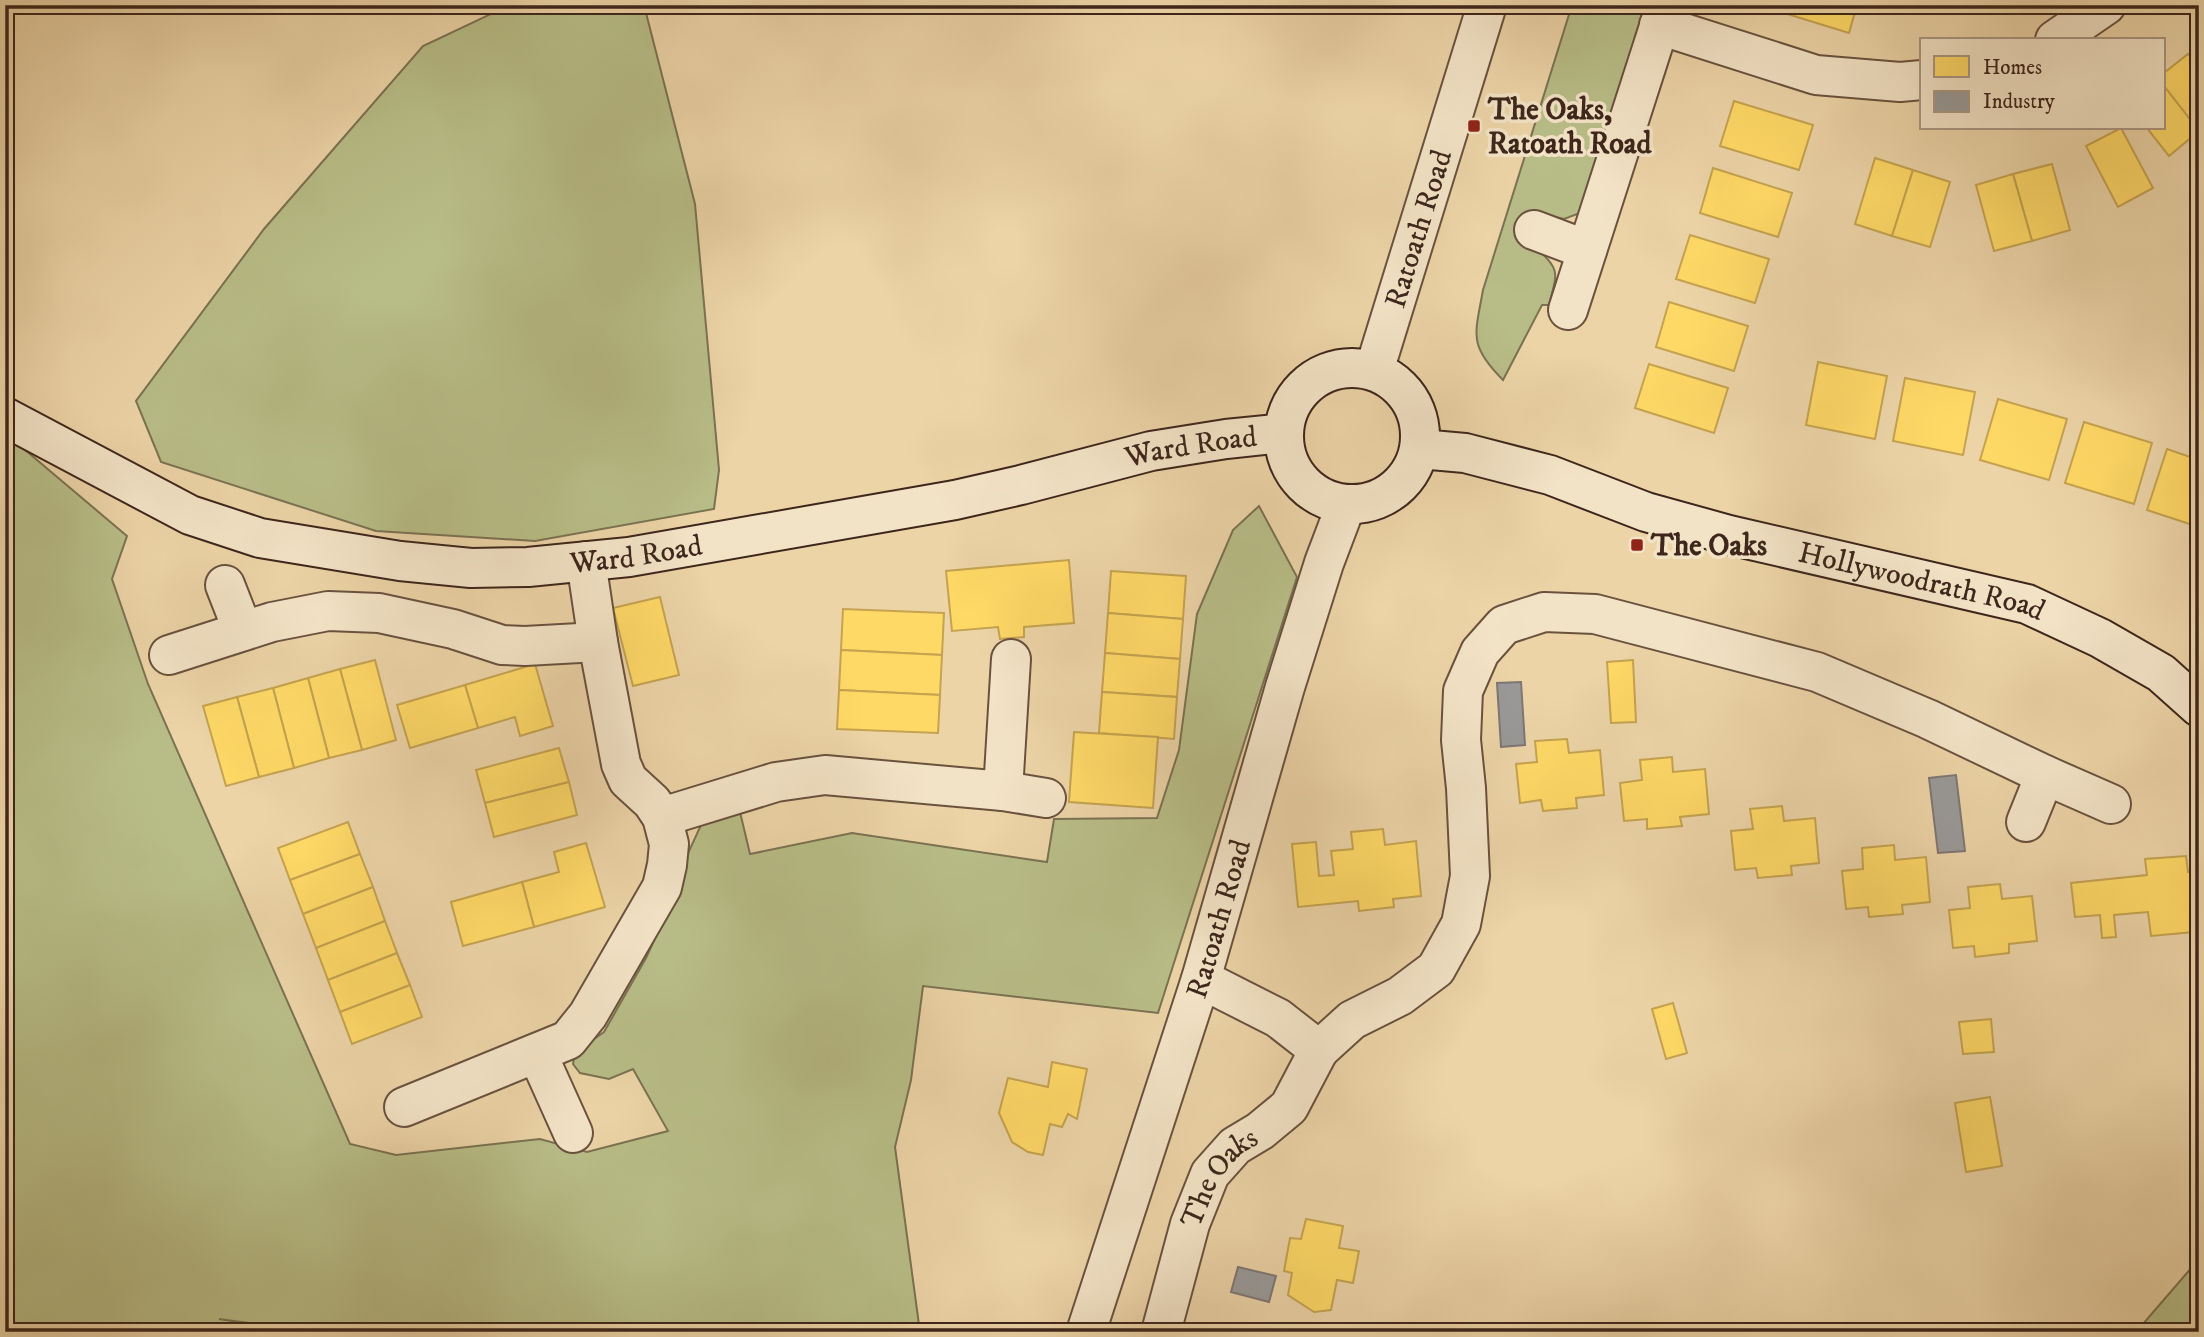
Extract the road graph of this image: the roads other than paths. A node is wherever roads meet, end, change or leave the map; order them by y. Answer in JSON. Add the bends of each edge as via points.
{"nodes":[{"id":1,"x":1488,"y":5,"type":"edge"},
{"id":2,"x":2106,"y":5,"type":"edge"},
{"id":3,"x":1662,"y":15,"type":"edge"},
{"id":4,"x":2058,"y":38,"type":"edge"},
{"id":5,"x":1920,"y":80,"type":"edge"},
{"id":6,"x":1534,"y":230,"type":"dead end"},
{"id":7,"x":1587,"y":250,"type":"junction"},
{"id":8,"x":1568,"y":310,"type":"dead end"},
{"id":9,"x":1374,"y":371,"type":"junction"},
{"id":10,"x":5,"y":417,"type":"edge"},
{"id":11,"x":1284,"y":433,"type":"junction"},
{"id":12,"x":1420,"y":449,"type":"junction"},
{"id":13,"x":1346,"y":505,"type":"junction"},
{"id":14,"x":586,"y":561,"type":"junction"},
{"id":15,"x":225,"y":585,"type":"dead end"},
{"id":16,"x":243,"y":631,"type":"junction"},
{"id":17,"x":598,"y":642,"type":"junction"},
{"id":18,"x":169,"y":655,"type":"dead end"},
{"id":19,"x":1011,"y":659,"type":"dead end"},
{"id":20,"x":2199,"y":707,"type":"edge"},
{"id":21,"x":2045,"y":775,"type":"junction"},
{"id":22,"x":1003,"y":791,"type":"junction"},
{"id":23,"x":1046,"y":798,"type":"dead end"},
{"id":24,"x":2111,"y":804,"type":"dead end"},
{"id":25,"x":662,"y":817,"type":"junction"},
{"id":26,"x":2026,"y":821,"type":"dead end"},
{"id":27,"x":1201,"y":979,"type":"junction"},
{"id":28,"x":1319,"y":1050,"type":"junction"},
{"id":29,"x":537,"y":1053,"type":"junction"},
{"id":30,"x":404,"y":1107,"type":"dead end"},
{"id":31,"x":573,"y":1133,"type":"dead end"},
{"id":32,"x":1086,"y":1332,"type":"edge"},
{"id":33,"x":1161,"y":1332,"type":"edge"}],
"edges":[{"from":1,"to":9,"type":"street","name":"Ratoath Road"},
{"from":2,"to":4,"type":"street"},
{"from":3,"to":5,"type":"street","via":[[1816,75]]},
{"from":3,"to":7,"type":"street"},
{"from":6,"to":7,"type":"street"},
{"from":7,"to":8,"type":"street"},
{"from":9,"to":11,"type":"street","via":[[1333,370],[1313,380],[1288,412]]},
{"from":9,"to":12,"type":"street","via":[[1406,393],[1416,410]]},
{"from":10,"to":14,"type":"street","name":"Ward Road","via":[[190,515],[260,538],[471,568]]},
{"from":11,"to":13,"type":"street","via":[[1294,473],[1308,489]]},
{"from":11,"to":14,"type":"street","name":"Ward Road","via":[[1151,451],[955,500]]},
{"from":12,"to":13,"type":"street","via":[[1414,468],[1394,491],[1367,504]]},
{"from":12,"to":20,"type":"street","name":"Hollywoodrath Road","via":[[1465,453],[1550,475],[1646,512],[1717,532],[2027,604],[2161,673]]},
{"from":13,"to":27,"type":"street","name":"Ratoath Road","via":[[1285,687]]},
{"from":14,"to":17,"type":"street"},
{"from":15,"to":16,"type":"street"},
{"from":16,"to":17,"type":"street","via":[[328,611],[379,613],[502,645]]},
{"from":16,"to":18,"type":"street"},
{"from":17,"to":25,"type":"street","via":[[621,764],[628,780]]},
{"from":19,"to":22,"type":"street"},
{"from":21,"to":24,"type":"street","name":"The Oaks"},
{"from":21,"to":26,"type":"street"},
{"from":21,"to":28,"type":"street","name":"The Oaks","via":[[1817,672],[1595,614],[1544,612],[1504,625],[1480,652],[1463,691],[1461,740],[1471,876],[1461,924],[1436,969],[1400,996],[1352,1020]]},
{"from":22,"to":23,"type":"street"},
{"from":22,"to":25,"type":"street","via":[[825,775],[776,782]]},
{"from":25,"to":29,"type":"street","via":[[669,844],[662,887],[587,1015],[568,1040]]},
{"from":27,"to":28,"type":"street","via":[[1278,1018]]},
{"from":27,"to":32,"type":"street","name":"Ratoath Road"},
{"from":28,"to":33,"type":"street","name":"The Oaks","via":[[1289,1107],[1236,1146],[1210,1174],[1190,1224]]},
{"from":29,"to":30,"type":"street"},
{"from":29,"to":31,"type":"street"}]}
